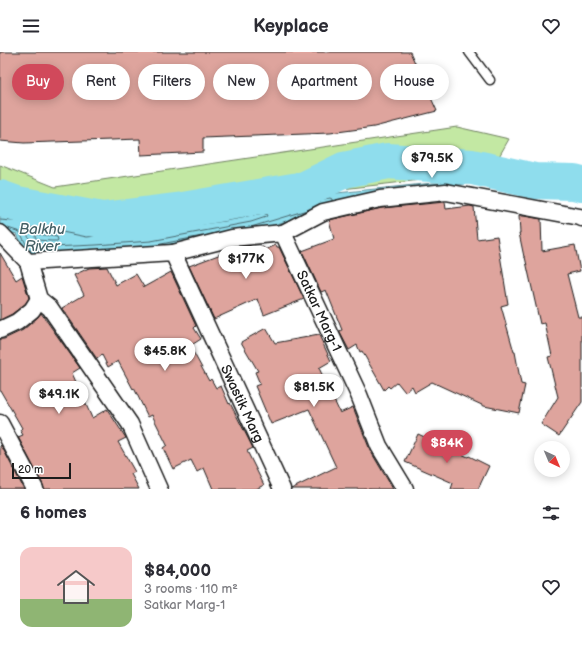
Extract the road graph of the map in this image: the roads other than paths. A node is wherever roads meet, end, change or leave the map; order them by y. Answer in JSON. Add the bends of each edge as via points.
{"nodes":[{"id":1,"x":469,"y":52,"type":"edge"},
{"id":2,"x":490,"y":80,"type":"dead end"},
{"id":3,"x":582,"y":218,"type":"edge"},
{"id":4,"x":0,"y":233,"type":"edge"},
{"id":5,"x":283,"y":233,"type":"junction"},
{"id":6,"x":173,"y":253,"type":"junction"},
{"id":7,"x":28,"y":262,"type":"junction"},
{"id":8,"x":39,"y":299,"type":"junction"},
{"id":9,"x":0,"y":330,"type":"edge"},
{"id":10,"x":0,"y":423,"type":"edge"},
{"id":11,"x":35,"y":489,"type":"edge"},
{"id":12,"x":160,"y":489,"type":"edge"},
{"id":13,"x":282,"y":489,"type":"edge"},
{"id":14,"x":405,"y":489,"type":"edge"}],
"edges":[{"from":1,"to":2,"type":"lane"},
{"from":3,"to":5,"type":"street","via":[[446,192],[380,199],[323,212]]},
{"from":4,"to":7,"type":"street"},
{"from":5,"to":6,"type":"street","via":[[232,238]]},
{"from":5,"to":14,"type":"street","name":"Satkar Marg-1","via":[[359,395],[379,446]]},
{"from":6,"to":7,"type":"street"},
{"from":6,"to":13,"type":"street","name":"Swastik Marg"},
{"from":7,"to":8,"type":"street"},
{"from":8,"to":9,"type":"street","via":[[32,310],[17,322]]},
{"from":8,"to":12,"type":"street","via":[[50,308],[130,424]]},
{"from":10,"to":11,"type":"street"}]}
